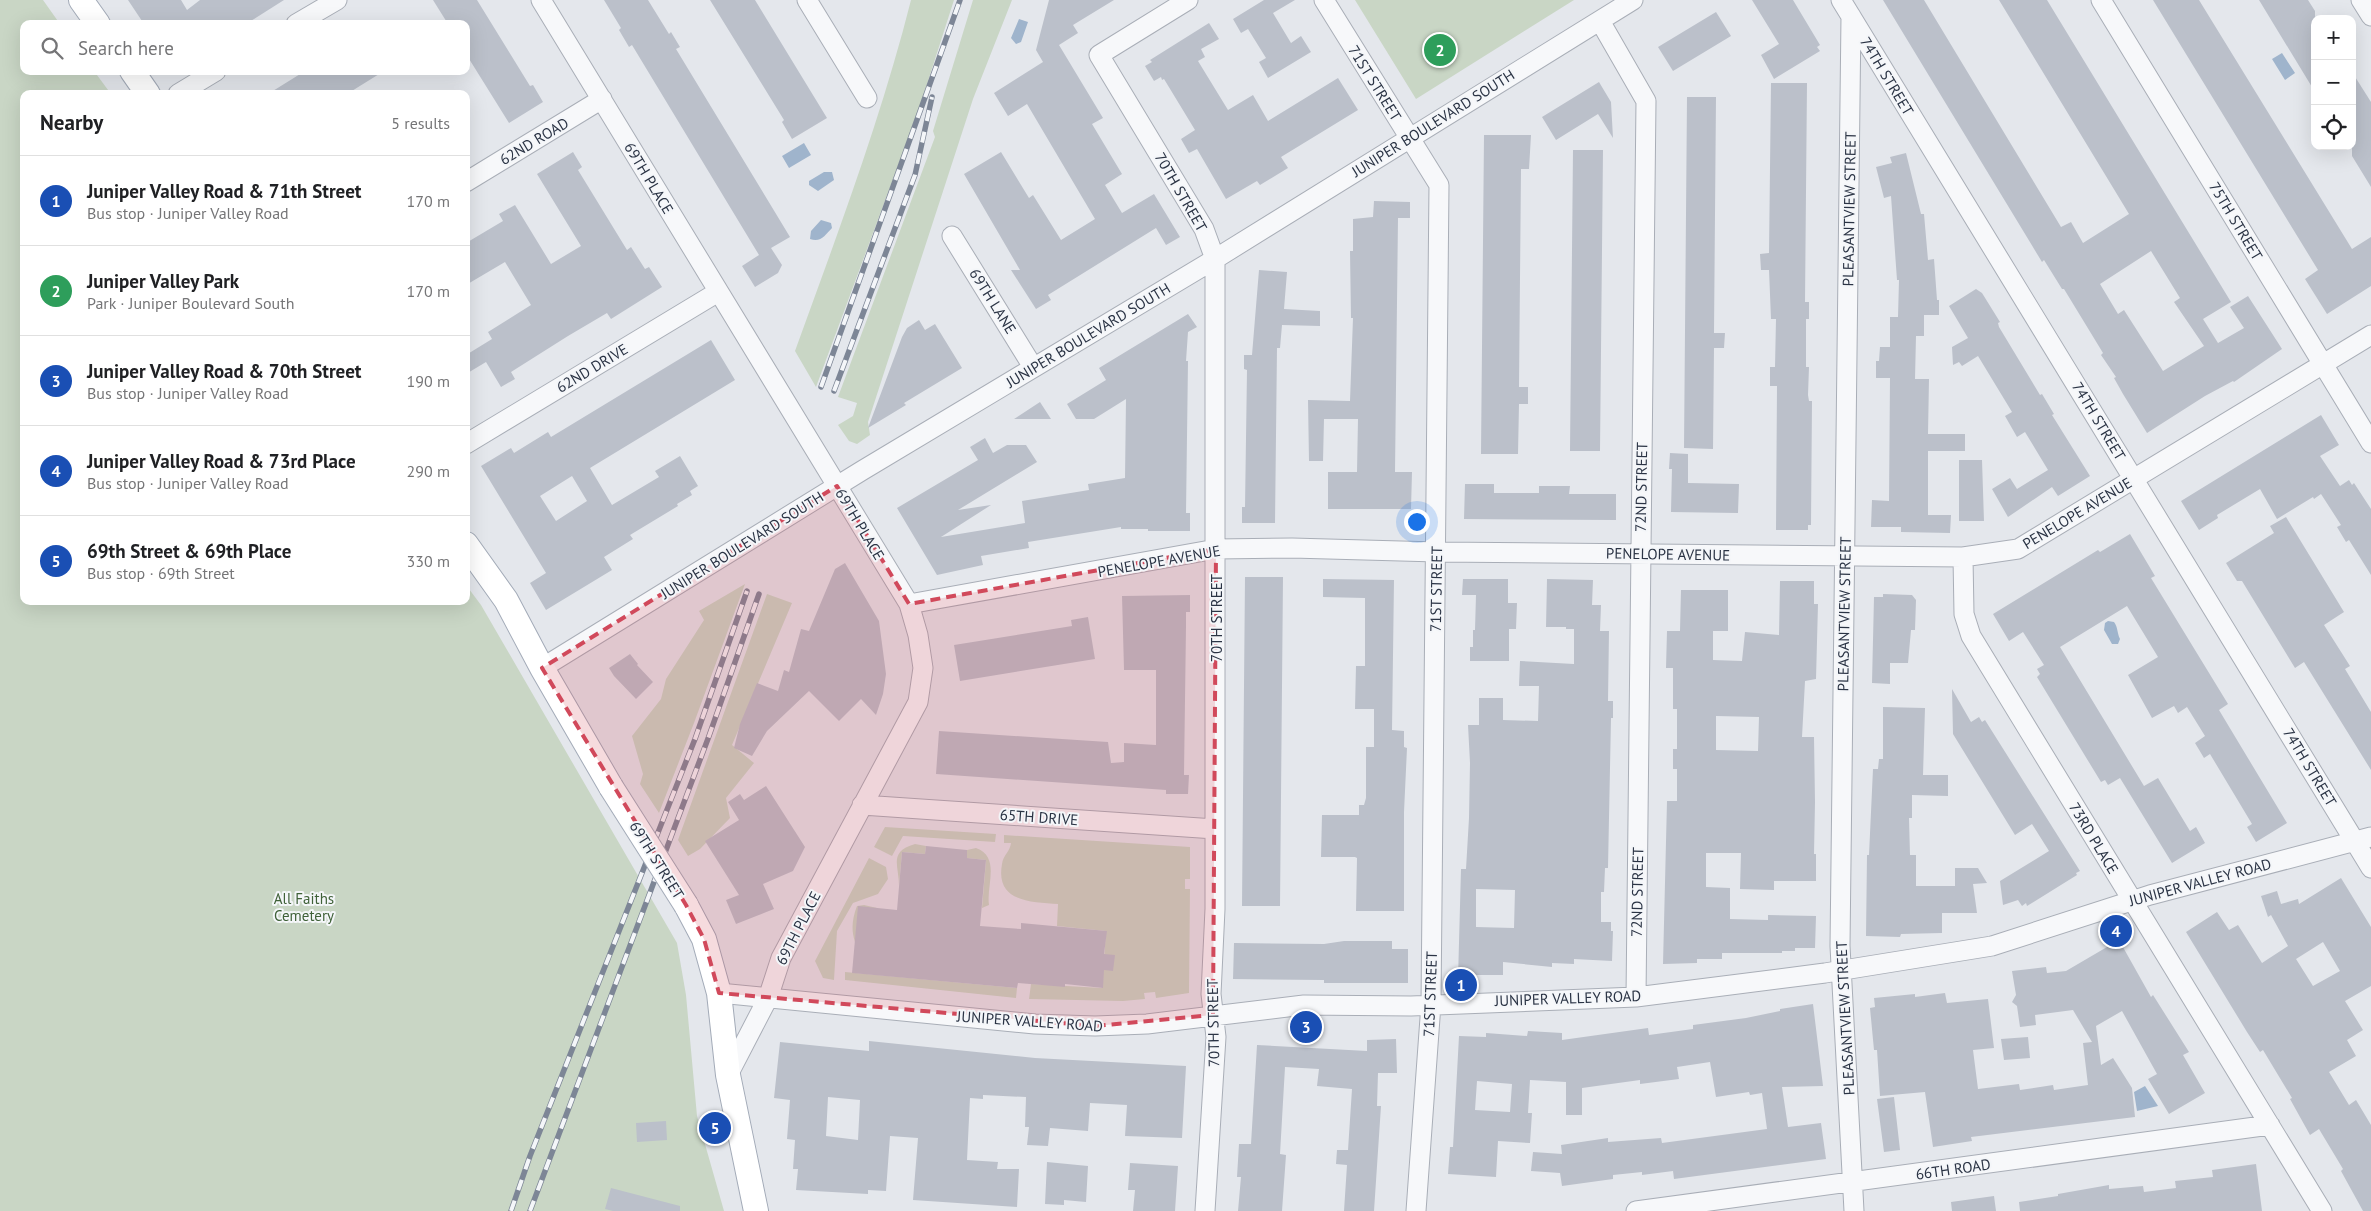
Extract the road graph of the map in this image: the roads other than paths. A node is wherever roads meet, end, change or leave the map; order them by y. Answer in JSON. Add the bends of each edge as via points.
{"nodes":[{"id":1,"x":81,"y":0,"type":"edge"},
{"id":2,"x":337,"y":0,"type":"edge"},
{"id":3,"x":541,"y":0,"type":"edge"},
{"id":4,"x":807,"y":0,"type":"edge"},
{"id":5,"x":1188,"y":0,"type":"edge"},
{"id":6,"x":1324,"y":0,"type":"edge"},
{"id":7,"x":1633,"y":0,"type":"edge"},
{"id":8,"x":2101,"y":0,"type":"edge"},
{"id":9,"x":2361,"y":0,"type":"edge"},
{"id":10,"x":1846,"y":8,"type":"edge"},
{"id":11,"x":2371,"y":16,"type":"edge"},
{"id":12,"x":95,"y":20,"type":"edge"},
{"id":13,"x":303,"y":20,"type":"edge"},
{"id":14,"x":1600,"y":21,"type":"junction"},
{"id":15,"x":135,"y":75,"type":"edge"},
{"id":16,"x":209,"y":75,"type":"edge"},
{"id":17,"x":145,"y":90,"type":"edge"},
{"id":18,"x":185,"y":90,"type":"edge"},
{"id":19,"x":867,"y":98,"type":"dead end"},
{"id":20,"x":602,"y":99,"type":"junction"},
{"id":21,"x":1409,"y":138,"type":"junction"},
{"id":22,"x":470,"y":180,"type":"edge"},
{"id":23,"x":952,"y":236,"type":"dead end"},
{"id":24,"x":1215,"y":259,"type":"junction"},
{"id":25,"x":718,"y":292,"type":"junction"},
{"id":26,"x":2371,"y":335,"type":"edge"},
{"id":27,"x":2324,"y":364,"type":"junction"},
{"id":28,"x":1033,"y":367,"type":"junction"},
{"id":29,"x":470,"y":442,"type":"edge"},
{"id":30,"x":2371,"y":442,"type":"edge"},
{"id":31,"x":2135,"y":479,"type":"junction"},
{"id":32,"x":837,"y":486,"type":"junction"},
{"id":33,"x":1216,"y":549,"type":"junction"},
{"id":34,"x":470,"y":550,"type":"edge"},
{"id":35,"x":1437,"y":552,"type":"junction"},
{"id":36,"x":1641,"y":554,"type":"junction"},
{"id":37,"x":1845,"y":556,"type":"junction"},
{"id":38,"x":1963,"y":557,"type":"junction"},
{"id":39,"x":909,"y":604,"type":"junction"},
{"id":40,"x":542,"y":668,"type":"junction"},
{"id":41,"x":862,"y":804,"type":"junction"},
{"id":42,"x":1215,"y":829,"type":"junction"},
{"id":43,"x":2363,"y":839,"type":"edge"},
{"id":44,"x":2371,"y":868,"type":"edge"},
{"id":45,"x":2133,"y":900,"type":"junction"},
{"id":46,"x":1842,"y":970,"type":"junction"},
{"id":47,"x":719,"y":994,"type":"junction"},
{"id":48,"x":1636,"y":997,"type":"junction"},
{"id":49,"x":768,"y":998,"type":"junction"},
{"id":50,"x":1431,"y":1004,"type":"junction"},
{"id":51,"x":1213,"y":1015,"type":"junction"},
{"id":52,"x":728,"y":1075,"type":"junction"},
{"id":53,"x":2270,"y":1125,"type":"junction"},
{"id":54,"x":1853,"y":1182,"type":"junction"},
{"id":55,"x":756,"y":1211,"type":"edge"},
{"id":56,"x":1205,"y":1211,"type":"edge"},
{"id":57,"x":1416,"y":1211,"type":"edge"},
{"id":58,"x":1636,"y":1211,"type":"edge"},
{"id":59,"x":1854,"y":1211,"type":"edge"},
{"id":60,"x":2322,"y":1211,"type":"edge"}],
"edges":[{"from":1,"to":12,"type":"main road"},
{"from":2,"to":13,"type":"street"},
{"from":3,"to":20,"type":"street","name":"69TH PLACE"},
{"from":4,"to":19,"type":"street"},
{"from":5,"to":24,"type":"street","name":"70TH STREET","via":[[1099,55],[1204,229]]},
{"from":6,"to":21,"type":"street","name":"71ST STREET"},
{"from":7,"to":14,"type":"street","name":"JUNIPER BOULEVARD SOUTH"},
{"from":8,"to":27,"type":"street","name":"75TH STREET"},
{"from":9,"to":11,"type":"street"},
{"from":10,"to":31,"type":"street","name":"74TH STREET"},
{"from":10,"to":37,"type":"street","name":"PLEASANTVIEW STREET"},
{"from":14,"to":21,"type":"street","name":"JUNIPER BOULEVARD SOUTH"},
{"from":14,"to":36,"type":"street","name":"72ND STREET","via":[[1646,101]]},
{"from":15,"to":17,"type":"main road"},
{"from":16,"to":18,"type":"street"},
{"from":20,"to":22,"type":"street","name":"62ND ROAD"},
{"from":20,"to":25,"type":"street","name":"69TH PLACE"},
{"from":21,"to":24,"type":"street","name":"JUNIPER BOULEVARD SOUTH"},
{"from":21,"to":35,"type":"street","name":"71ST STREET","via":[[1439,184]]},
{"from":23,"to":28,"type":"street","name":"69TH LANE"},
{"from":24,"to":28,"type":"street","name":"JUNIPER BOULEVARD SOUTH"},
{"from":24,"to":33,"type":"street","name":"70TH STREET"},
{"from":25,"to":29,"type":"street","name":"62ND DRIVE"},
{"from":25,"to":32,"type":"street","name":"69TH PLACE"},
{"from":26,"to":27,"type":"street","name":"PENELOPE AVENUE"},
{"from":27,"to":30,"type":"street","name":"75TH STREET"},
{"from":27,"to":31,"type":"street","name":"PENELOPE AVENUE"},
{"from":28,"to":32,"type":"street","name":"JUNIPER BOULEVARD SOUTH"},
{"from":31,"to":38,"type":"street","name":"PENELOPE AVENUE","via":[[2018,549]]},
{"from":31,"to":43,"type":"street","name":"74TH STREET"},
{"from":32,"to":39,"type":"street","name":"69TH PLACE"},
{"from":32,"to":40,"type":"street","name":"JUNIPER BOULEVARD SOUTH"},
{"from":33,"to":35,"type":"street","name":"PENELOPE AVENUE"},
{"from":33,"to":39,"type":"street","name":"PENELOPE AVENUE"},
{"from":33,"to":42,"type":"street","name":"70TH STREET"},
{"from":34,"to":40,"type":"main road","name":"69TH STREET","via":[[506,600]]},
{"from":35,"to":36,"type":"street","name":"PENELOPE AVENUE"},
{"from":35,"to":50,"type":"street","name":"71ST STREET"},
{"from":36,"to":37,"type":"street","name":"PENELOPE AVENUE"},
{"from":36,"to":48,"type":"street","name":"72ND STREET"},
{"from":37,"to":38,"type":"street","name":"PENELOPE AVENUE"},
{"from":37,"to":46,"type":"street","name":"PLEASANTVIEW STREET"},
{"from":38,"to":45,"type":"street","name":"73RD PLACE","via":[[1964,614],[1971,636]]},
{"from":39,"to":41,"type":"street","name":"69TH PLACE","via":[[918,635],[922,668],[918,702]]},
{"from":40,"to":47,"type":"main road","name":"69TH STREET","bridge":true,"via":[[611,787],[686,905],[704,939]]},
{"from":41,"to":42,"type":"street","name":"65TH DRIVE"},
{"from":41,"to":49,"type":"street","name":"69TH PLACE","via":[[781,958]]},
{"from":42,"to":51,"type":"street","name":"70TH STREET"},
{"from":43,"to":44,"type":"street","name":"74TH STREET"},
{"from":43,"to":45,"type":"street","name":"JUNIPER VALLEY ROAD"},
{"from":45,"to":46,"type":"street","name":"JUNIPER VALLEY ROAD","via":[[1992,946]]},
{"from":45,"to":53,"type":"street","name":"73RD PLACE"},
{"from":46,"to":48,"type":"street","name":"JUNIPER VALLEY ROAD"},
{"from":46,"to":54,"type":"street","name":"PLEASANTVIEW STREET"},
{"from":47,"to":49,"type":"street","name":"JUNIPER VALLEY ROAD"},
{"from":47,"to":52,"type":"main road","name":"69TH STREET"},
{"from":48,"to":50,"type":"street","name":"JUNIPER VALLEY ROAD"},
{"from":49,"to":51,"type":"street","name":"JUNIPER VALLEY ROAD","via":[[1035,1024],[1147,1024]]},
{"from":49,"to":52,"type":"street","name":"69TH PLACE"},
{"from":50,"to":51,"type":"street","name":"JUNIPER VALLEY ROAD","via":[[1304,1005]]},
{"from":50,"to":57,"type":"street","name":"71ST STREET"},
{"from":51,"to":56,"type":"street","name":"70TH STREET","via":[[1216,1037]]},
{"from":52,"to":55,"type":"main road","name":"69TH STREET"},
{"from":53,"to":54,"type":"street","name":"66TH ROAD"},
{"from":53,"to":60,"type":"street","name":"73RD PLACE"},
{"from":54,"to":58,"type":"street","name":"66TH ROAD"},
{"from":54,"to":59,"type":"street","name":"PLEASANTVIEW STREET"}]}
